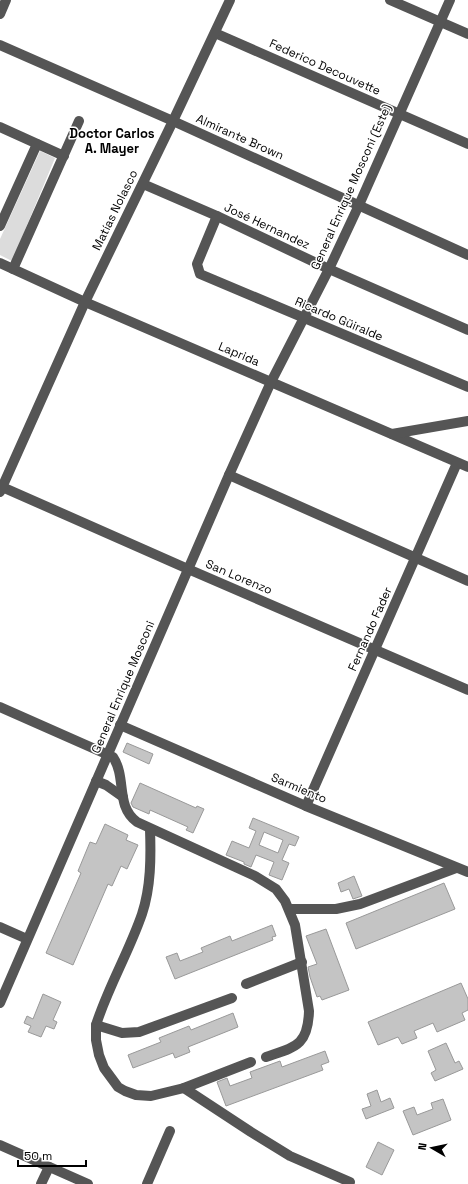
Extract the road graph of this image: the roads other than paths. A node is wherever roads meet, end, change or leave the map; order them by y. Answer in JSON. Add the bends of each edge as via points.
{"nodes":[{"id":1,"x":6,"y":0,"type":"edge"},
{"id":2,"x":230,"y":0,"type":"edge"},
{"id":3,"x":390,"y":0,"type":"edge"},
{"id":4,"x":450,"y":0,"type":"edge"},
{"id":5,"x":0,"y":14,"type":"edge"},
{"id":6,"x":440,"y":22,"type":"junction"},
{"id":7,"x":215,"y":33,"type":"junction"},
{"id":8,"x":468,"y":34,"type":"edge"},
{"id":9,"x":0,"y":45,"type":"edge"},
{"id":10,"x":399,"y":114,"type":"junction"},
{"id":11,"x":79,"y":121,"type":"dead end"},
{"id":12,"x":173,"y":121,"type":"junction"},
{"id":13,"x":0,"y":127,"type":"edge"},
{"id":14,"x":37,"y":144,"type":"junction"},
{"id":15,"x":468,"y":144,"type":"edge"},
{"id":16,"x":64,"y":156,"type":"junction"},
{"id":17,"x":143,"y":184,"type":"junction"},
{"id":18,"x":359,"y":205,"type":"junction"},
{"id":19,"x":217,"y":216,"type":"junction"},
{"id":20,"x":0,"y":226,"type":"edge"},
{"id":21,"x":468,"y":255,"type":"edge"},
{"id":22,"x":0,"y":264,"type":"edge"},
{"id":23,"x":329,"y":269,"type":"junction"},
{"id":24,"x":13,"y":270,"type":"junction"},
{"id":25,"x":85,"y":302,"type":"junction"},
{"id":26,"x":304,"y":318,"type":"junction"},
{"id":27,"x":468,"y":330,"type":"edge"},
{"id":28,"x":271,"y":382,"type":"junction"},
{"id":29,"x":468,"y":387,"type":"edge"},
{"id":30,"x":468,"y":421,"type":"edge"},
{"id":31,"x":392,"y":434,"type":"junction"},
{"id":32,"x":457,"y":463,"type":"junction"},
{"id":33,"x":468,"y":467,"type":"edge"},
{"id":34,"x":229,"y":475,"type":"junction"},
{"id":35,"x":1,"y":488,"type":"edge"},
{"id":36,"x":416,"y":559,"type":"junction"},
{"id":37,"x":188,"y":569,"type":"junction"},
{"id":38,"x":468,"y":581,"type":"edge"},
{"id":39,"x":375,"y":650,"type":"junction"},
{"id":40,"x":468,"y":690,"type":"edge"},
{"id":41,"x":0,"y":707,"type":"edge"},
{"id":42,"x":120,"y":725,"type":"junction"},
{"id":43,"x":108,"y":754,"type":"junction"},
{"id":44,"x":96,"y":781,"type":"junction"},
{"id":45,"x":123,"y":797,"type":"junction"},
{"id":46,"x":306,"y":806,"type":"junction"},
{"id":47,"x":150,"y":829,"type":"junction"},
{"id":48,"x":456,"y":868,"type":"junction"},
{"id":49,"x":468,"y":872,"type":"edge"},
{"id":50,"x":289,"y":909,"type":"junction"},
{"id":51,"x":0,"y":927,"type":"edge"},
{"id":52,"x":27,"y":939,"type":"junction"},
{"id":53,"x":302,"y":962,"type":"junction"},
{"id":54,"x":246,"y":984,"type":"dead end"},
{"id":55,"x":232,"y":998,"type":"dead end"},
{"id":56,"x":0,"y":1003,"type":"edge"},
{"id":57,"x":96,"y":1025,"type":"junction"},
{"id":58,"x":266,"y":1057,"type":"dead end"},
{"id":59,"x":251,"y":1062,"type":"dead end"},
{"id":60,"x":184,"y":1088,"type":"junction"},
{"id":61,"x":170,"y":1132,"type":"dead end"},
{"id":62,"x":0,"y":1145,"type":"edge"},
{"id":63,"x":49,"y":1167,"type":"junction"},
{"id":64,"x":350,"y":1182,"type":"dead end"},
{"id":65,"x":41,"y":1184,"type":"edge"},
{"id":66,"x":88,"y":1184,"type":"edge"},
{"id":67,"x":147,"y":1184,"type":"edge"}],
"edges":[{"from":1,"to":5,"type":"street"},
{"from":2,"to":7,"type":"street","name":"Matías Nolasco"},
{"from":3,"to":6,"type":"street"},
{"from":4,"to":6,"type":"street","name":"General Enrique Mosconi (Este)"},
{"from":6,"to":8,"type":"street"},
{"from":6,"to":10,"type":"street","name":"General Enrique Mosconi (Este)"},
{"from":7,"to":10,"type":"street","name":"Federico Decouvette"},
{"from":7,"to":12,"type":"street","name":"Matías Nolasco"},
{"from":9,"to":12,"type":"street","name":"Almirante Brown"},
{"from":10,"to":15,"type":"street","name":"Federico Decouvette"},
{"from":10,"to":18,"type":"street","name":"General Enrique Mosconi (Este)"},
{"from":11,"to":16,"type":"street"},
{"from":12,"to":17,"type":"street","name":"Matías Nolasco"},
{"from":12,"to":18,"type":"street","name":"Almirante Brown"},
{"from":13,"to":14,"type":"street"},
{"from":14,"to":16,"type":"street"},
{"from":14,"to":20,"type":"street"},
{"from":16,"to":24,"type":"street"},
{"from":17,"to":19,"type":"street","name":"José Hernandez"},
{"from":17,"to":25,"type":"street","name":"Matías Nolasco"},
{"from":18,"to":21,"type":"street","name":"Almirante Brown"},
{"from":18,"to":23,"type":"street","name":"General Enrique Mosconi (Este)"},
{"from":19,"to":23,"type":"street","name":"José Hernandez"},
{"from":19,"to":26,"type":"street","name":"Ricardo Güiralde","via":[[197,264],[200,274]]},
{"from":22,"to":24,"type":"street","name":"Laprida"},
{"from":23,"to":26,"type":"street","name":"General Enrique Mosconi (Este)"},
{"from":23,"to":27,"type":"street","name":"José Hernandez"},
{"from":24,"to":25,"type":"street","name":"Laprida"},
{"from":25,"to":28,"type":"street","name":"Laprida"},
{"from":25,"to":35,"type":"street","name":"Matías Nolasco"},
{"from":26,"to":28,"type":"street","name":"General Enrique Mosconi (Este)"},
{"from":26,"to":29,"type":"street","name":"Ricardo Güiralde"},
{"from":28,"to":31,"type":"street","name":"Laprida"},
{"from":28,"to":34,"type":"street","name":"General Enrique Mosconi"},
{"from":30,"to":31,"type":"street"},
{"from":31,"to":32,"type":"street","name":"Laprida"},
{"from":32,"to":33,"type":"street","name":"Laprida"},
{"from":32,"to":36,"type":"street","name":"Fernando Fader"},
{"from":34,"to":36,"type":"street"},
{"from":34,"to":37,"type":"street","name":"General Enrique Mosconi"},
{"from":35,"to":37,"type":"street","name":"San Lorenzo"},
{"from":36,"to":38,"type":"street"},
{"from":36,"to":39,"type":"street","name":"Fernando Fader"},
{"from":37,"to":39,"type":"street","name":"San Lorenzo"},
{"from":37,"to":42,"type":"street","name":"General Enrique Mosconi"},
{"from":39,"to":40,"type":"street","name":"San Lorenzo"},
{"from":39,"to":46,"type":"street","name":"Fernando Fader"},
{"from":41,"to":43,"type":"street"},
{"from":42,"to":43,"type":"street","name":"General Enrique Mosconi"},
{"from":42,"to":46,"type":"street","name":"Sarmiento"},
{"from":43,"to":44,"type":"street","name":"General Enrique Mosconi"},
{"from":43,"to":45,"type":"street","via":[[114,757],[116,762]]},
{"from":44,"to":45,"type":"street"},
{"from":44,"to":52,"type":"street","name":"General Enrique Mosconi"},
{"from":45,"to":47,"type":"street","via":[[130,818]]},
{"from":46,"to":48,"type":"street","name":"Sarmiento"},
{"from":47,"to":50,"type":"street","via":[[269,883]]},
{"from":47,"to":57,"type":"street","via":[[149,884],[142,914]]},
{"from":48,"to":49,"type":"street","name":"Sarmiento"},
{"from":48,"to":50,"type":"street","via":[[360,904],[336,909]]},
{"from":50,"to":53,"type":"street","via":[[295,925]]},
{"from":51,"to":52,"type":"street"},
{"from":52,"to":56,"type":"street","name":"General Enrique Mosconi"},
{"from":53,"to":54,"type":"street"},
{"from":53,"to":58,"type":"street","via":[[309,1011],[309,1024],[305,1036],[295,1045]]},
{"from":55,"to":57,"type":"street","via":[[139,1032],[122,1033]]},
{"from":57,"to":60,"type":"street","via":[[96,1040],[104,1068],[124,1091],[150,1096]]},
{"from":59,"to":60,"type":"street"},
{"from":60,"to":64,"type":"street","via":[[290,1156]]},
{"from":61,"to":67,"type":"street"},
{"from":62,"to":63,"type":"street"},
{"from":63,"to":65,"type":"street"},
{"from":63,"to":66,"type":"street"}]}
